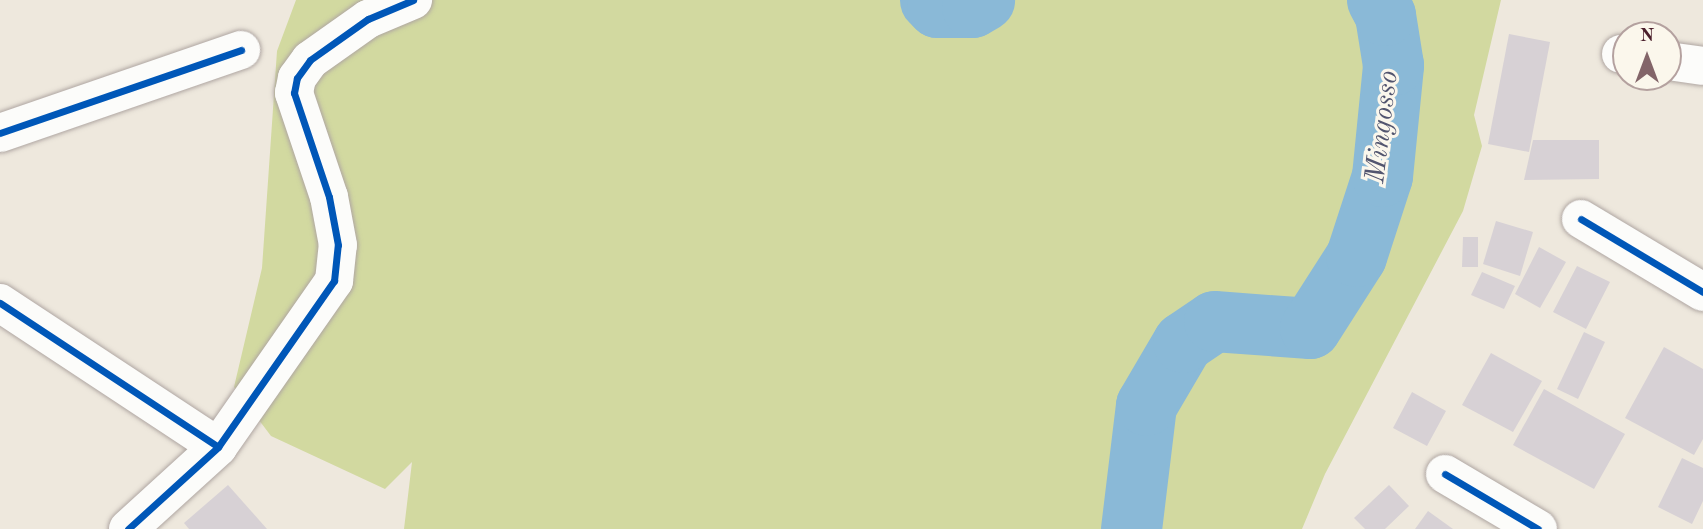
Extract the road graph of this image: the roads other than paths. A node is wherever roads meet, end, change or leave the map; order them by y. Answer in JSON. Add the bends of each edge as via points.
{"nodes":[{"id":1,"x":413,"y":0,"type":"edge"},
{"id":2,"x":241,"y":50,"type":"dead end"},
{"id":3,"x":1682,"y":63,"type":"edge"},
{"id":4,"x":1703,"y":66,"type":"edge"},
{"id":5,"x":0,"y":133,"type":"edge"},
{"id":6,"x":1581,"y":219,"type":"dead end"},
{"id":7,"x":1703,"y":292,"type":"edge"},
{"id":8,"x":0,"y":303,"type":"edge"},
{"id":9,"x":218,"y":447,"type":"junction"},
{"id":10,"x":1445,"y":474,"type":"dead end"},
{"id":11,"x":128,"y":529,"type":"edge"},
{"id":12,"x":1538,"y":529,"type":"edge"}],
"edges":[{"from":1,"to":9,"type":"street","via":[[368,19],[310,61],[297,78],[294,93],[328,197],[338,245],[334,281]]},
{"from":2,"to":5,"type":"street"},
{"from":3,"to":4,"type":"street"},
{"from":6,"to":7,"type":"street"},
{"from":8,"to":9,"type":"street"},
{"from":9,"to":11,"type":"street"},
{"from":10,"to":12,"type":"street"}]}
